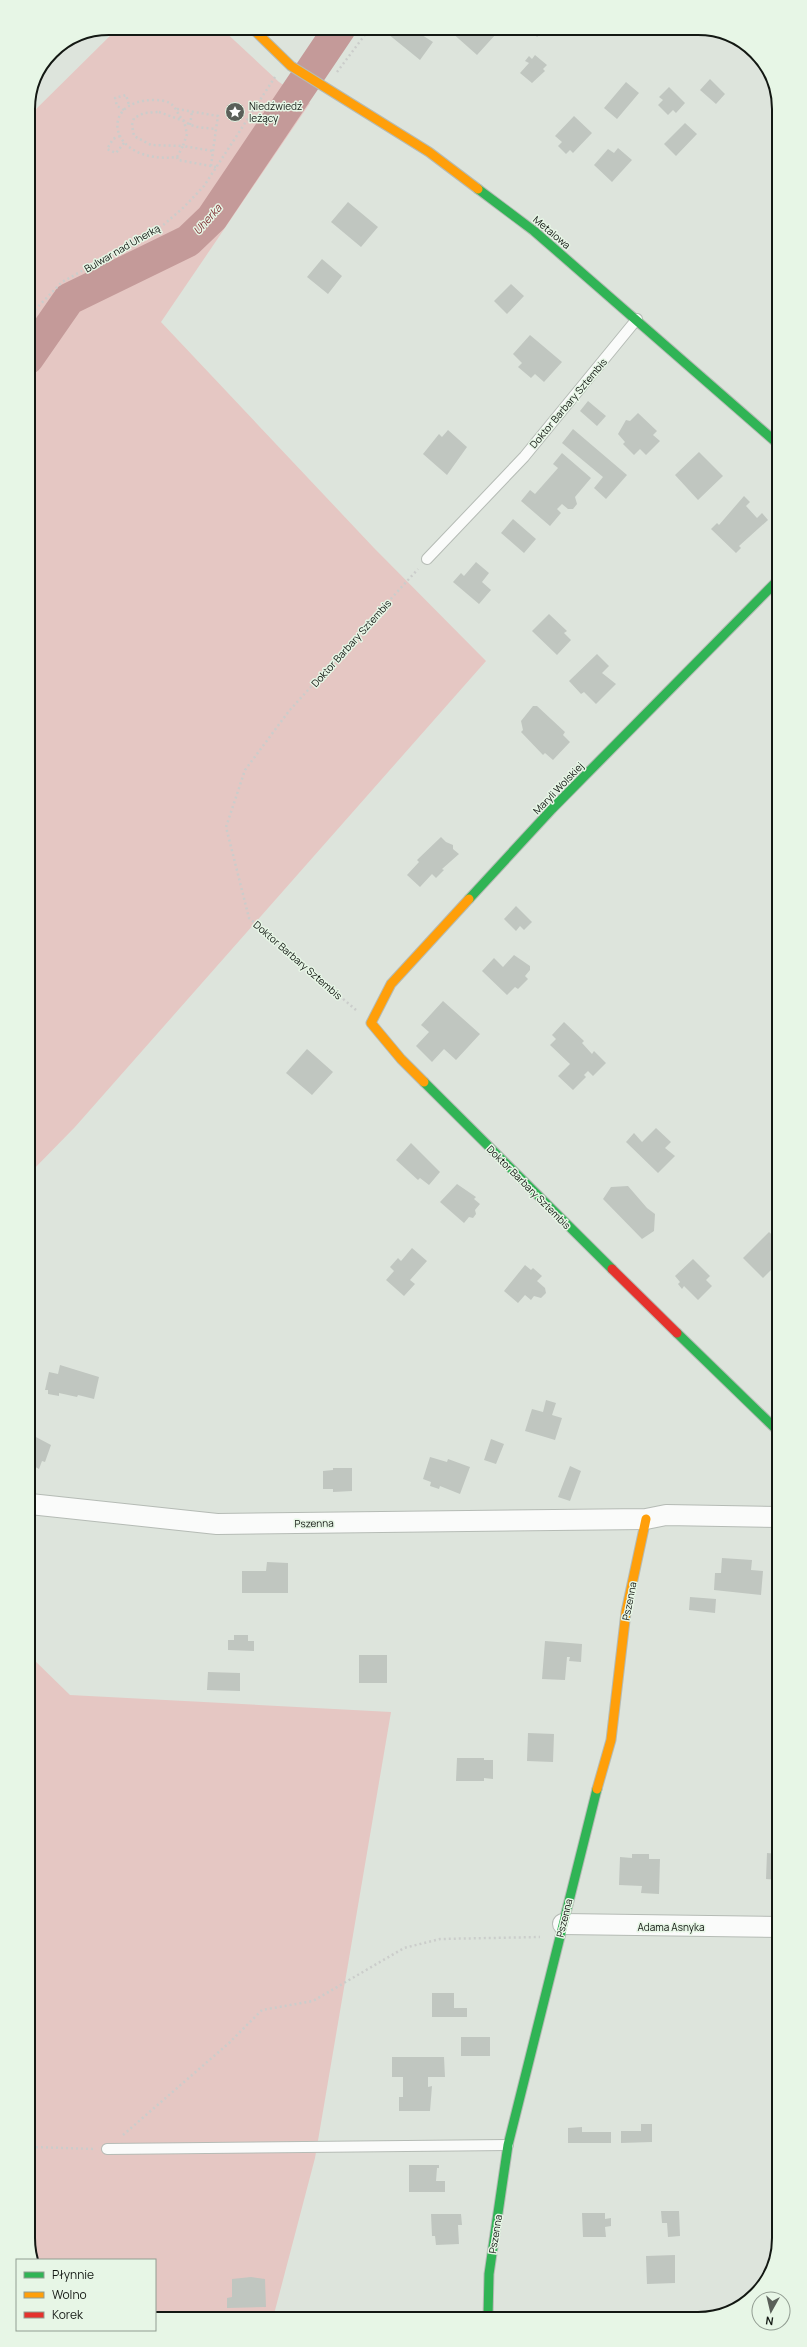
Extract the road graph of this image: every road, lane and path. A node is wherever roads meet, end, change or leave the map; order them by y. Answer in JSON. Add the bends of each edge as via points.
{"nodes":[{"id":1,"x":259,"y":35,"type":"edge"},
{"id":2,"x":364,"y":35,"type":"edge"},
{"id":3,"x":277,"y":74,"type":"dead end"},
{"id":4,"x":321,"y":87,"type":"junction"},
{"id":5,"x":129,"y":105,"type":"junction"},
{"id":6,"x":177,"y":109,"type":"junction"},
{"id":7,"x":124,"y":110,"type":"junction"},
{"id":8,"x":192,"y":111,"type":"junction"},
{"id":9,"x":184,"y":121,"type":"junction"},
{"id":10,"x":190,"y":125,"type":"junction"},
{"id":11,"x":216,"y":129,"type":"junction"},
{"id":12,"x":120,"y":136,"type":"junction"},
{"id":13,"x":124,"y":143,"type":"junction"},
{"id":14,"x":183,"y":146,"type":"junction"},
{"id":15,"x":213,"y":151,"type":"junction"},
{"id":16,"x":176,"y":157,"type":"junction"},
{"id":17,"x":211,"y":166,"type":"junction"},
{"id":18,"x":216,"y":167,"type":"junction"},
{"id":19,"x":35,"y":310,"type":"edge"},
{"id":20,"x":637,"y":319,"type":"junction"},
{"id":21,"x":772,"y":439,"type":"edge"},
{"id":22,"x":428,"y":559,"type":"joint"},
{"id":23,"x":772,"y":586,"type":"edge"},
{"id":24,"x":371,"y":1024,"type":"junction"},
{"id":25,"x":772,"y":1425,"type":"edge"},
{"id":26,"x":35,"y":1505,"type":"edge"},
{"id":27,"x":772,"y":1517,"type":"edge"},
{"id":28,"x":646,"y":1519,"type":"junction"},
{"id":29,"x":563,"y":1924,"type":"junction"},
{"id":30,"x":772,"y":1927,"type":"edge"},
{"id":31,"x":508,"y":2145,"type":"junction"},
{"id":32,"x":35,"y":2147,"type":"edge"},
{"id":33,"x":107,"y":2149,"type":"junction"},
{"id":34,"x":488,"y":2312,"type":"edge"}],
"edges":[{"from":1,"to":4,"type":"street","name":"Metalowa","via":[[291,66]]},
{"from":2,"to":4,"type":"path"},
{"from":3,"to":18,"type":"path","name":"Bulwar nad Uherką"},
{"from":4,"to":20,"type":"street","name":"Metalowa","via":[[435,157],[534,231]]},
{"from":5,"to":6,"type":"path","via":[[154,100],[171,103]]},
{"from":5,"to":7,"type":"path"},
{"from":5,"to":7,"type":"path","via":[[126,95],[115,98],[117,106]]},
{"from":6,"to":8,"type":"path"},
{"from":6,"to":9,"type":"path"},
{"from":7,"to":12,"type":"path","via":[[119,117]]},
{"from":8,"to":10,"type":"path"},
{"from":8,"to":11,"type":"path","via":[[218,116]]},
{"from":9,"to":10,"type":"path"},
{"from":9,"to":14,"type":"path","via":[[187,134]]},
{"from":9,"to":14,"type":"path","via":[[152,112],[134,118],[132,125],[134,136],[144,143]]},
{"from":10,"to":11,"type":"path"},
{"from":11,"to":15,"type":"path"},
{"from":12,"to":13,"type":"path"},
{"from":12,"to":13,"type":"path","via":[[113,139],[107,149],[116,153]]},
{"from":13,"to":16,"type":"path","via":[[144,156]]},
{"from":14,"to":15,"type":"path"},
{"from":14,"to":16,"type":"path"},
{"from":15,"to":17,"type":"path"},
{"from":16,"to":17,"type":"path","via":[[178,160]]},
{"from":17,"to":18,"type":"path"},
{"from":18,"to":19,"type":"path","name":"Bulwar nad Uherką","via":[[204,186],[161,227],[62,282]]},
{"from":20,"to":21,"type":"street","name":"Metalowa"},
{"from":20,"to":22,"type":"lane","name":"Doktor Barbary Sztembis","via":[[524,457]]},
{"from":22,"to":24,"type":"path","name":"Doktor Barbary Sztembis","via":[[289,711],[245,770],[226,827],[249,918]]},
{"from":23,"to":24,"type":"street","name":"Maryli Wolskiej","via":[[552,809],[391,984]]},
{"from":24,"to":25,"type":"street","name":"Doktor Barbary Sztembis","via":[[401,1059]]},
{"from":26,"to":28,"type":"street","name":"Pszenna","via":[[217,1524]]},
{"from":27,"to":28,"type":"street","name":"Pszenna","via":[[666,1515]]},
{"from":28,"to":29,"type":"street","name":"Pszenna","via":[[626,1612],[611,1740]]},
{"from":29,"to":30,"type":"street","name":"Adama Asnyka"},
{"from":29,"to":31,"type":"street","name":"Pszenna"},
{"from":29,"to":33,"type":"path","via":[[537,1938],[440,1939],[404,1948],[313,2001],[262,2010],[229,2043]]},
{"from":31,"to":33,"type":"lane"},
{"from":31,"to":34,"type":"street","name":"Pszenna","via":[[488,2274]]},
{"from":32,"to":33,"type":"path"}]}
